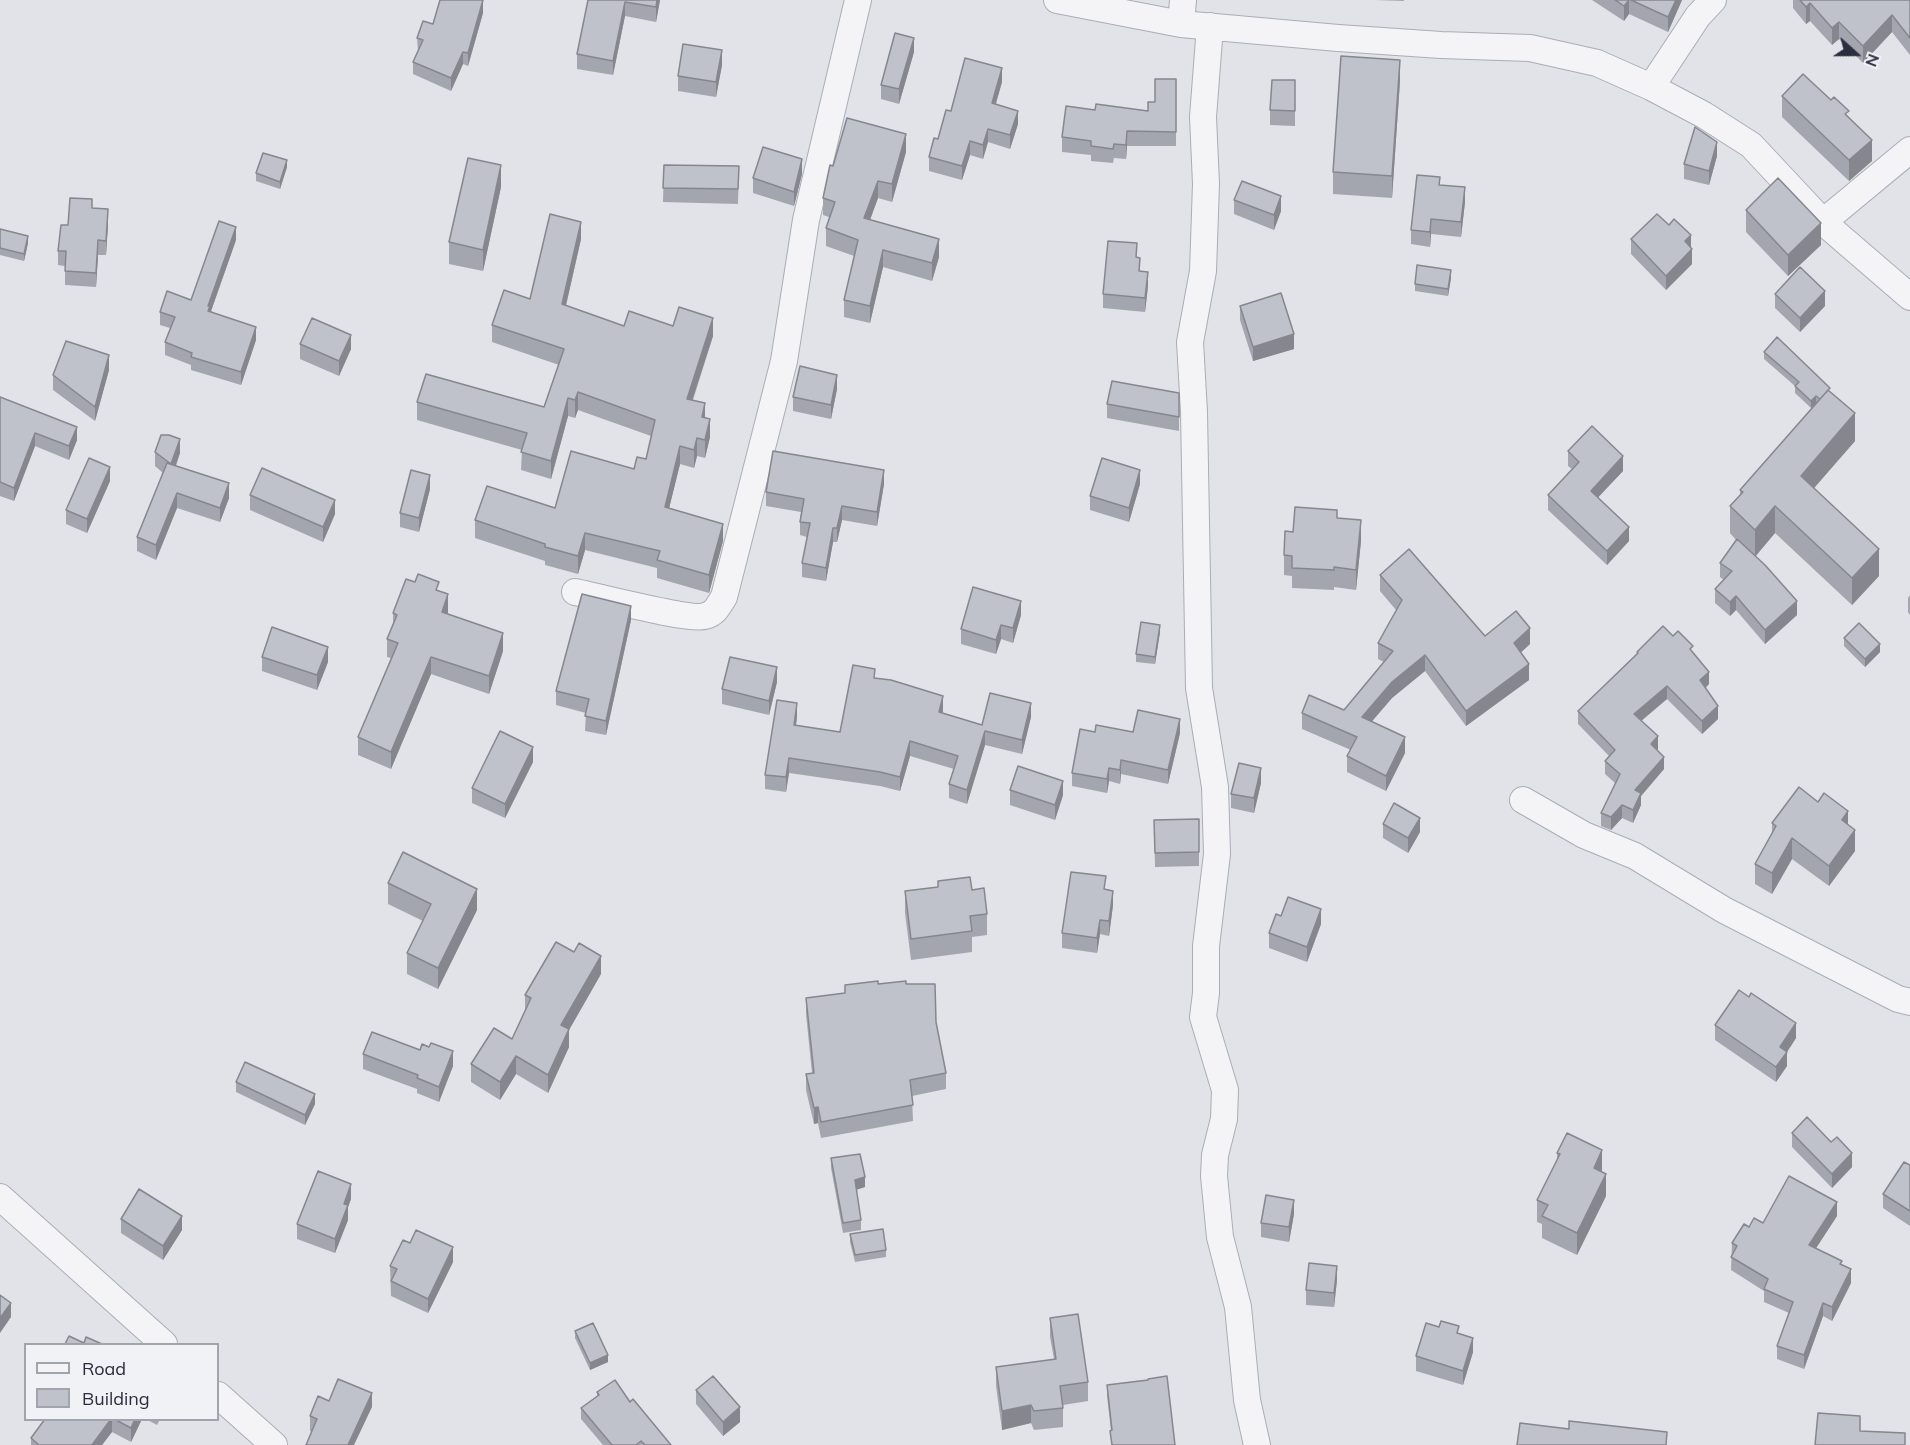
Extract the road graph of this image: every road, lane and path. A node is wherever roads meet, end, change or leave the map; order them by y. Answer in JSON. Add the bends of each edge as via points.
{"nodes":[{"id":1,"x":858,"y":0,"type":"edge"},
{"id":2,"x":1057,"y":0,"type":"edge"},
{"id":3,"x":1713,"y":0,"type":"edge"},
{"id":4,"x":1182,"y":12,"type":"edge"},
{"id":5,"x":1210,"y":26,"type":"junction"},
{"id":6,"x":1651,"y":87,"type":"junction"},
{"id":7,"x":1910,"y":150,"type":"edge"},
{"id":8,"x":1823,"y":222,"type":"junction"},
{"id":9,"x":1910,"y":297,"type":"edge"},
{"id":10,"x":575,"y":592,"type":"dead end"},
{"id":11,"x":1523,"y":800,"type":"dead end"},
{"id":12,"x":1910,"y":1002,"type":"edge"},
{"id":13,"x":0,"y":1197,"type":"edge"},
{"id":14,"x":163,"y":1343,"type":"edge"},
{"id":15,"x":219,"y":1396,"type":"edge"},
{"id":16,"x":274,"y":1445,"type":"edge"},
{"id":17,"x":1257,"y":1445,"type":"edge"}],
"edges":[{"from":1,"to":10,"type":"street","via":[[806,220],[784,361],[724,597],[715,612],[702,617]]},
{"from":2,"to":4,"type":"street"},
{"from":3,"to":6,"type":"street"},
{"from":4,"to":5,"type":"street"},
{"from":5,"to":6,"type":"street","via":[[1530,48],[1597,63]]},
{"from":5,"to":17,"type":"street","via":[[1203,117],[1204,259],[1190,342],[1197,493],[1199,688],[1215,787],[1216,843],[1203,1017],[1225,1090],[1214,1176],[1220,1237],[1238,1307],[1247,1400]]},
{"from":6,"to":8,"type":"street","via":[[1751,145]]},
{"from":7,"to":8,"type":"street"},
{"from":8,"to":9,"type":"street"},
{"from":11,"to":12,"type":"street","via":[[1584,835],[1635,856],[1724,910]]},
{"from":13,"to":14,"type":"street"},
{"from":15,"to":16,"type":"street"}]}
